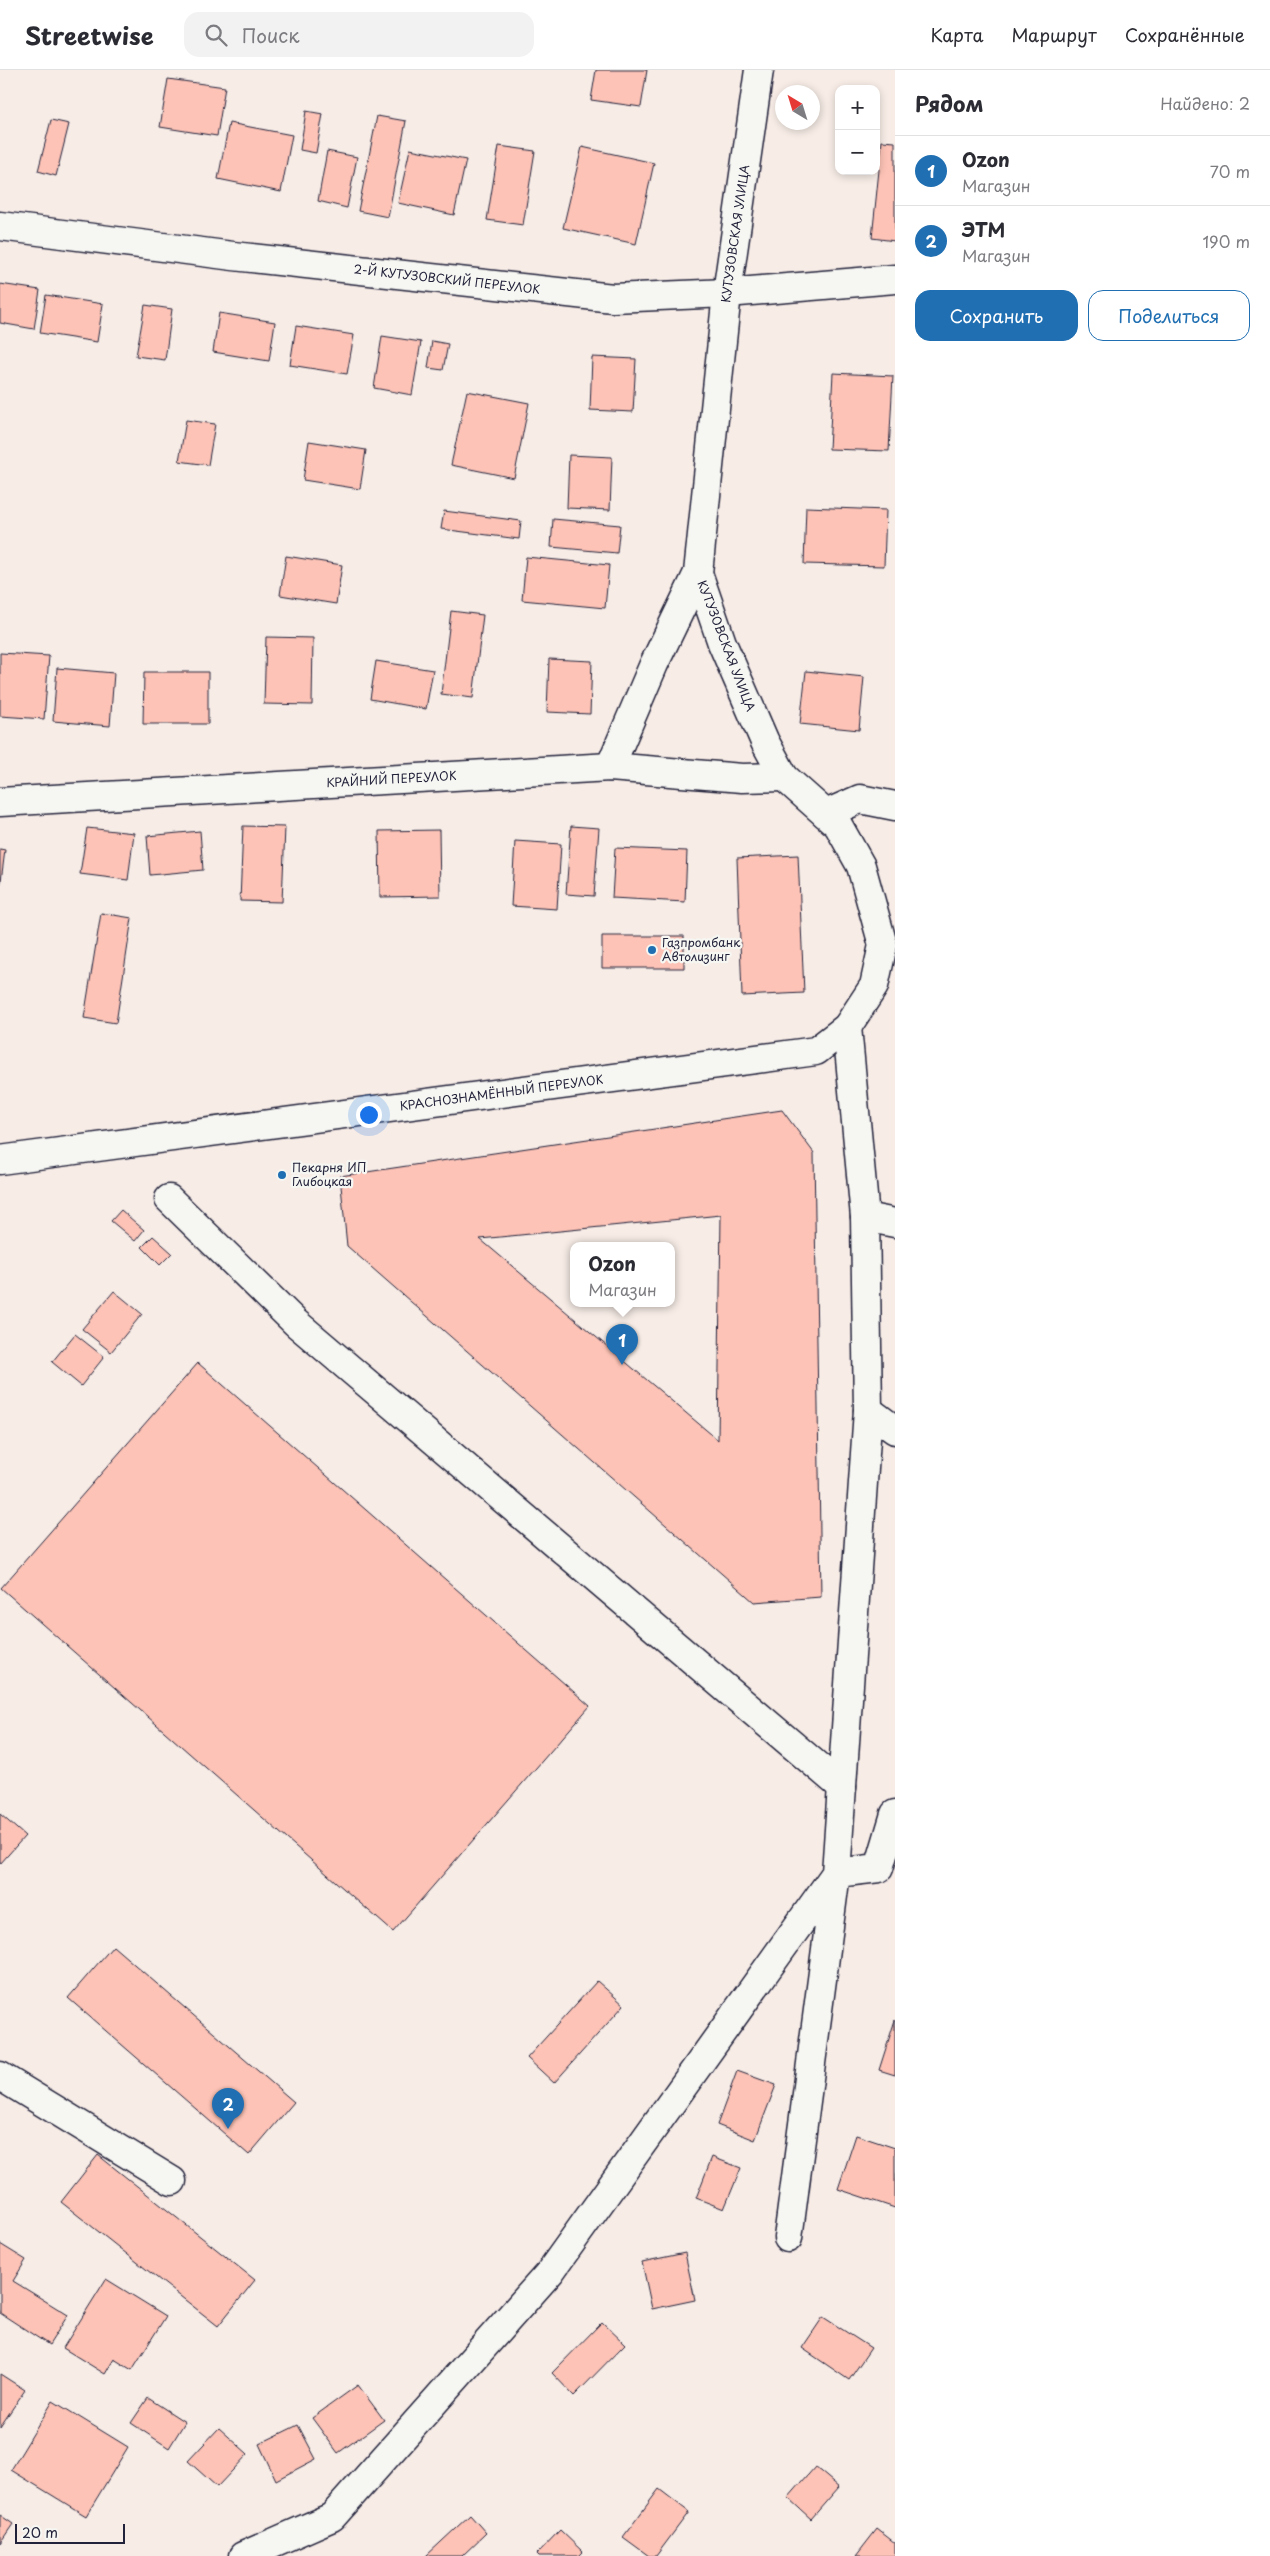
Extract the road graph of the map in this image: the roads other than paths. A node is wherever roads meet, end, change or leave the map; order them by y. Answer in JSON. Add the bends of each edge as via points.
{"nodes":[{"id":1,"x":760,"y":70,"type":"edge"},
{"id":2,"x":0,"y":226,"type":"edge"},
{"id":3,"x":895,"y":278,"type":"edge"},
{"id":4,"x":727,"y":293,"type":"junction"},
{"id":5,"x":698,"y":573,"type":"junction"},
{"id":6,"x":610,"y":767,"type":"junction"},
{"id":7,"x":784,"y":777,"type":"junction"},
{"id":8,"x":0,"y":802,"type":"edge"},
{"id":9,"x":895,"y":806,"type":"edge"},
{"id":10,"x":826,"y":814,"type":"junction"},
{"id":11,"x":847,"y":1027,"type":"junction"},
{"id":12,"x":0,"y":1160,"type":"edge"},
{"id":13,"x":169,"y":1199,"type":"dead end"},
{"id":14,"x":865,"y":1217,"type":"junction"},
{"id":15,"x":895,"y":1223,"type":"edge"},
{"id":16,"x":868,"y":1410,"type":"junction"},
{"id":17,"x":895,"y":1430,"type":"edge"},
{"id":18,"x":842,"y":1787,"type":"junction"},
{"id":19,"x":895,"y":1814,"type":"edge"},
{"id":20,"x":836,"y":1872,"type":"junction"},
{"id":21,"x":0,"y":2076,"type":"edge"},
{"id":22,"x":172,"y":2181,"type":"dead end"},
{"id":23,"x":788,"y":2238,"type":"dead end"},
{"id":24,"x":243,"y":2556,"type":"edge"}],
"edges":[{"from":1,"to":4,"type":"street","name":"КУТУЗОВСКАЯ УЛИЦА"},
{"from":2,"to":4,"type":"street","name":"2-Й КУТУЗОВСКИЙ ПЕРЕУЛОК","via":[[233,256],[613,298]]},
{"from":3,"to":4,"type":"street","name":"2-Й КУТУЗОВСКИЙ ПЕРЕУЛОК"},
{"from":4,"to":5,"type":"street","name":"КУТУЗОВСКАЯ УЛИЦА"},
{"from":5,"to":6,"type":"street"},
{"from":5,"to":7,"type":"street","name":"КУТУЗОВСКАЯ УЛИЦА","via":[[722,643],[764,742]]},
{"from":6,"to":7,"type":"street","name":"КРАЙНИЙ ПЕРЕУЛОК","via":[[742,778]]},
{"from":6,"to":8,"type":"street","name":"КРАЙНИЙ ПЕРЕУЛОК"},
{"from":7,"to":10,"type":"street","name":"КУТУЗОВСКАЯ УЛИЦА"},
{"from":9,"to":10,"type":"street","via":[[860,799]]},
{"from":10,"to":11,"type":"street","name":"КУТУЗОВСКАЯ УЛИЦА","via":[[838,825],[861,866],[883,945],[874,986]]},
{"from":11,"to":12,"type":"street","name":"КРАСНОЗНАМЁННЫЙ ПЕРЕУЛОК","via":[[816,1051]]},
{"from":11,"to":14,"type":"street"},
{"from":13,"to":18,"type":"street","via":[[296,1323]]},
{"from":14,"to":15,"type":"street"},
{"from":14,"to":16,"type":"street"},
{"from":16,"to":17,"type":"street"},
{"from":16,"to":18,"type":"street"},
{"from":18,"to":20,"type":"street"},
{"from":19,"to":20,"type":"street","via":[[879,1868]]},
{"from":20,"to":23,"type":"street"},
{"from":20,"to":24,"type":"street","via":[[550,2272],[332,2517]]},
{"from":21,"to":22,"type":"street"}]}
